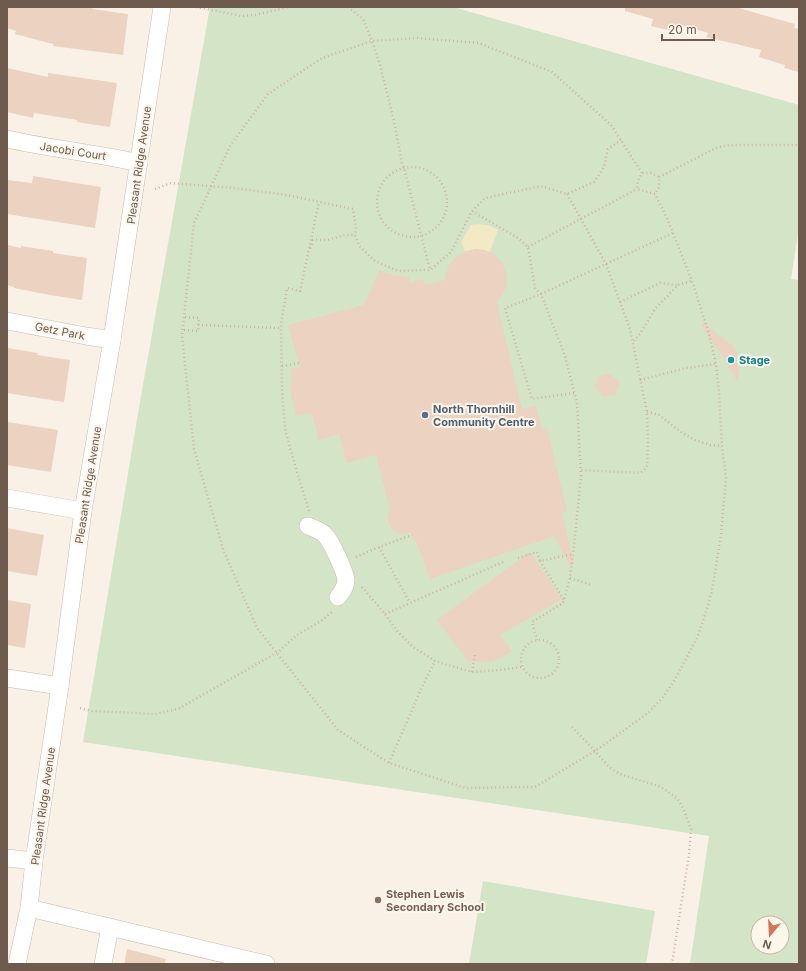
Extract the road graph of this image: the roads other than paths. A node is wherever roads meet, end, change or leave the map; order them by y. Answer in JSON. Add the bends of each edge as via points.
{"nodes":[{"id":1,"x":162,"y":7,"type":"edge"},
{"id":2,"x":7,"y":139,"type":"edge"},
{"id":3,"x":139,"y":163,"type":"junction"},
{"id":4,"x":7,"y":321,"type":"edge"},
{"id":5,"x":112,"y":340,"type":"junction"},
{"id":6,"x":7,"y":498,"type":"edge"},
{"id":7,"x":83,"y":511,"type":"junction"},
{"id":8,"x":310,"y":522,"type":"road end"},
{"id":9,"x":338,"y":602,"type":"road end"},
{"id":10,"x":7,"y":678,"type":"edge"},
{"id":11,"x":60,"y":686,"type":"junction"},
{"id":12,"x":7,"y":858,"type":"edge"},
{"id":13,"x":34,"y":861,"type":"junction"},
{"id":14,"x":29,"y":908,"type":"junction"},
{"id":15,"x":110,"y":927,"type":"junction"},
{"id":16,"x":18,"y":964,"type":"edge"},
{"id":17,"x":103,"y":964,"type":"edge"},
{"id":18,"x":266,"y":964,"type":"edge"}],
"edges":[{"from":1,"to":3,"type":"street","name":"Pleasant Ridge Avenue"},
{"from":2,"to":3,"type":"street","name":"Jacobi Court"},
{"from":3,"to":5,"type":"street","name":"Pleasant Ridge Avenue"},
{"from":4,"to":5,"type":"street","name":"Getz Park"},
{"from":5,"to":7,"type":"street","name":"Pleasant Ridge Avenue"},
{"from":6,"to":7,"type":"street"},
{"from":7,"to":11,"type":"street","name":"Pleasant Ridge Avenue"},
{"from":8,"to":9,"type":"street","via":[[330,541],[344,574],[346,582]]},
{"from":10,"to":11,"type":"street"},
{"from":11,"to":13,"type":"street","name":"Pleasant Ridge Avenue"},
{"from":12,"to":13,"type":"street"},
{"from":13,"to":14,"type":"street","name":"Pleasant Ridge Avenue"},
{"from":14,"to":15,"type":"street"},
{"from":14,"to":16,"type":"street","name":"Pleasant Ridge Avenue"},
{"from":15,"to":17,"type":"street"},
{"from":15,"to":18,"type":"street"}]}
